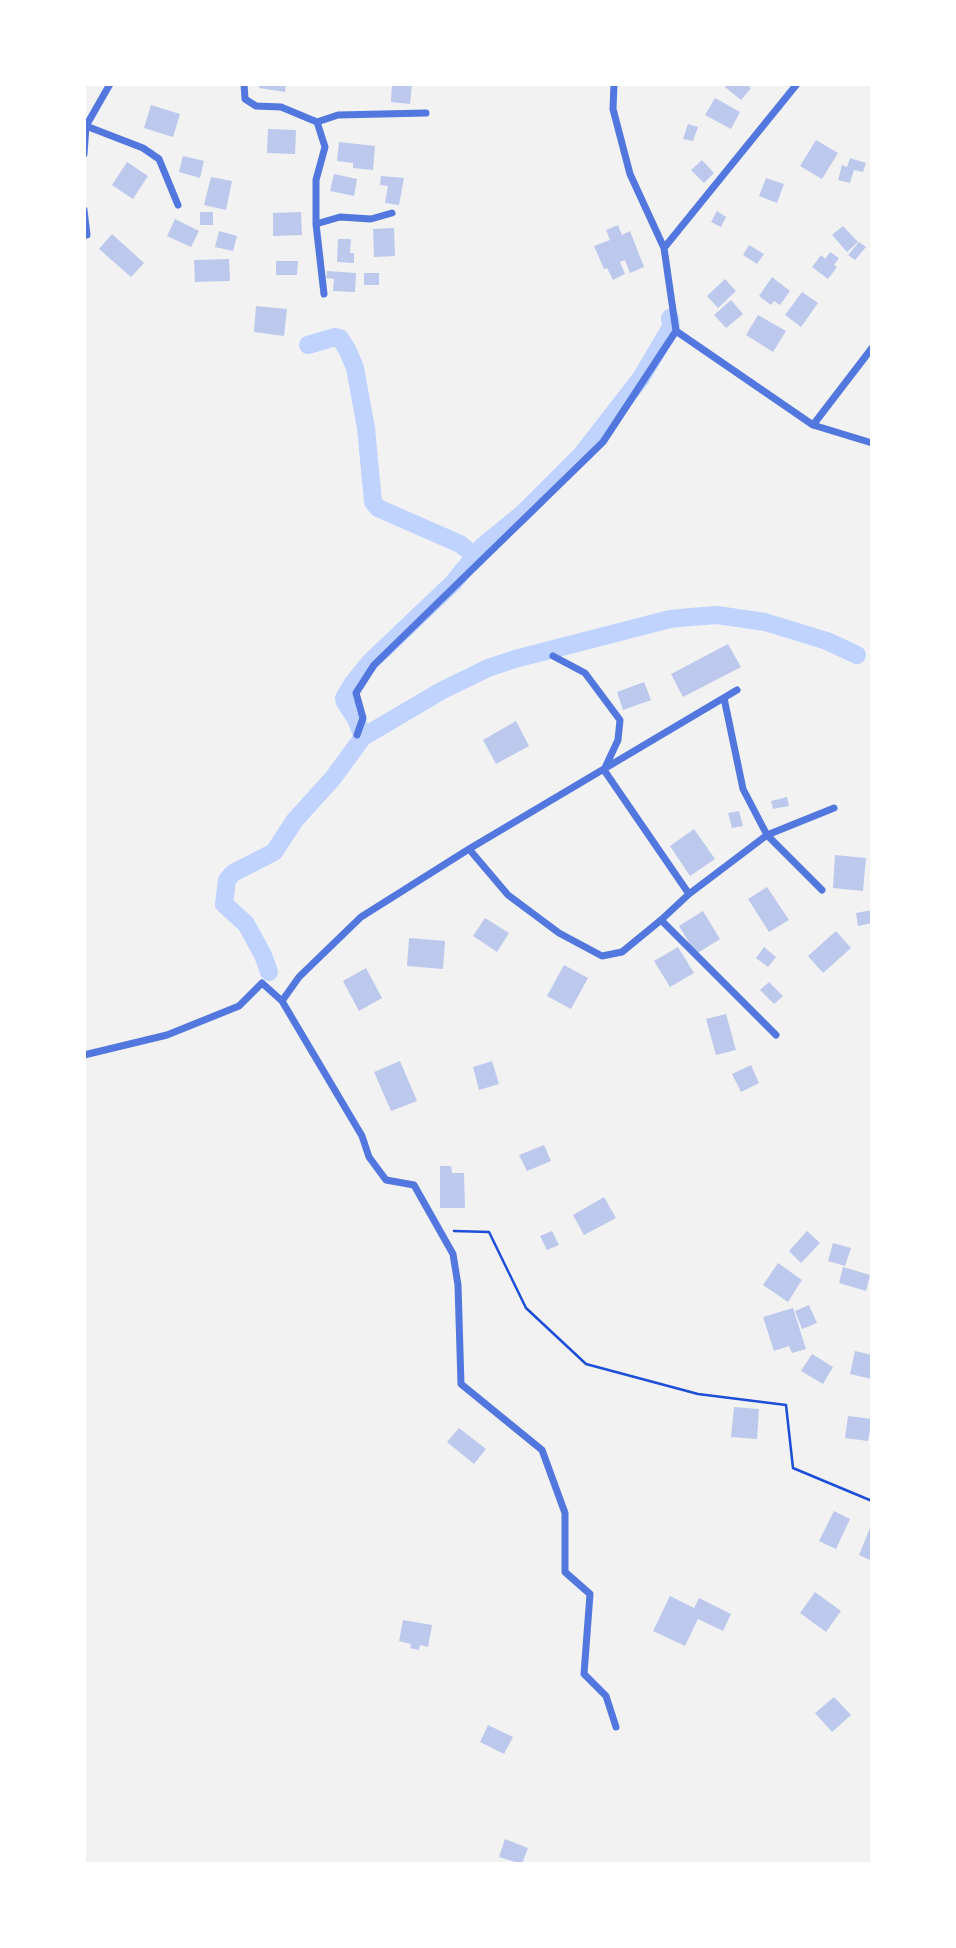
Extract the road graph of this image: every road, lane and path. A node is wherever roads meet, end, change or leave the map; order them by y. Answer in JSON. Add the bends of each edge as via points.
{"nodes":[{"id":1,"x":110,"y":84,"type":"edge"},
{"id":2,"x":244,"y":84,"type":"edge"},
{"id":3,"x":614,"y":84,"type":"edge"},
{"id":4,"x":797,"y":84,"type":"edge"},
{"id":5,"x":426,"y":113,"type":"dead end"},
{"id":6,"x":317,"y":122,"type":"junction"},
{"id":7,"x":86,"y":126,"type":"junction"},
{"id":8,"x":84,"y":153,"type":"edge"},
{"id":9,"x":178,"y":205,"type":"dead end"},
{"id":10,"x":84,"y":210,"type":"edge"},
{"id":11,"x":392,"y":213,"type":"dead end"},
{"id":12,"x":316,"y":223,"type":"junction"},
{"id":13,"x":87,"y":235,"type":"dead end"},
{"id":14,"x":664,"y":247,"type":"junction"},
{"id":15,"x":324,"y":294,"type":"dead end"},
{"id":16,"x":676,"y":331,"type":"junction"},
{"id":17,"x":872,"y":348,"type":"edge"},
{"id":18,"x":813,"y":425,"type":"junction"},
{"id":19,"x":872,"y":443,"type":"edge"},
{"id":20,"x":553,"y":656,"type":"dead end"},
{"id":21,"x":737,"y":690,"type":"dead end"},
{"id":22,"x":724,"y":698,"type":"junction"},
{"id":23,"x":357,"y":735,"type":"dead end"},
{"id":24,"x":604,"y":771,"type":"junction"},
{"id":25,"x":834,"y":808,"type":"dead end"},
{"id":26,"x":767,"y":835,"type":"junction"},
{"id":27,"x":468,"y":849,"type":"junction"},
{"id":28,"x":822,"y":890,"type":"dead end"},
{"id":29,"x":689,"y":894,"type":"junction"},
{"id":30,"x":661,"y":920,"type":"junction"},
{"id":31,"x":282,"y":1000,"type":"junction"},
{"id":32,"x":776,"y":1035,"type":"dead end"},
{"id":33,"x":84,"y":1055,"type":"edge"},
{"id":34,"x":441,"y":1230,"type":"junction"},
{"id":35,"x":872,"y":1502,"type":"edge"},
{"id":36,"x":616,"y":1727,"type":"dead end"}],
"edges":[{"from":1,"to":7,"type":"street"},
{"from":2,"to":6,"type":"street","via":[[245,99],[256,106],[281,107]]},
{"from":3,"to":14,"type":"street","via":[[613,109],[630,174]]},
{"from":4,"to":14,"type":"street"},
{"from":5,"to":6,"type":"street","via":[[338,115]]},
{"from":6,"to":12,"type":"street","via":[[325,147],[316,180]]},
{"from":7,"to":8,"type":"street"},
{"from":7,"to":9,"type":"street","via":[[159,159]]},
{"from":10,"to":13,"type":"street"},
{"from":11,"to":12,"type":"street"},
{"from":12,"to":15,"type":"street"},
{"from":14,"to":16,"type":"street"},
{"from":16,"to":18,"type":"street"},
{"from":16,"to":23,"type":"street","via":[[603,442],[374,665],[356,694],[363,719]]},
{"from":17,"to":18,"type":"street"},
{"from":18,"to":19,"type":"street"},
{"from":20,"to":24,"type":"street","via":[[584,673],[620,720],[618,740]]},
{"from":21,"to":22,"type":"street"},
{"from":22,"to":24,"type":"street"},
{"from":22,"to":26,"type":"street","via":[[743,789]]},
{"from":24,"to":27,"type":"street"},
{"from":24,"to":29,"type":"street"},
{"from":25,"to":26,"type":"street"},
{"from":26,"to":28,"type":"street"},
{"from":26,"to":29,"type":"street"},
{"from":27,"to":30,"type":"street","via":[[508,895],[559,933],[602,956],[622,952]]},
{"from":27,"to":31,"type":"street","via":[[361,917],[299,977]]},
{"from":29,"to":30,"type":"street"},
{"from":30,"to":32,"type":"street"},
{"from":31,"to":33,"type":"street","via":[[262,983],[239,1006],[167,1035]]},
{"from":31,"to":34,"type":"street","via":[[362,1136],[369,1157],[386,1180],[414,1185]]},
{"from":34,"to":35,"type":"path","via":[[489,1232],[526,1308],[586,1364],[698,1394],[786,1405],[793,1468]]},
{"from":34,"to":36,"type":"street","via":[[453,1254],[458,1285],[461,1384],[542,1450],[565,1513],[565,1572],[590,1594],[584,1674],[606,1696]]}]}
